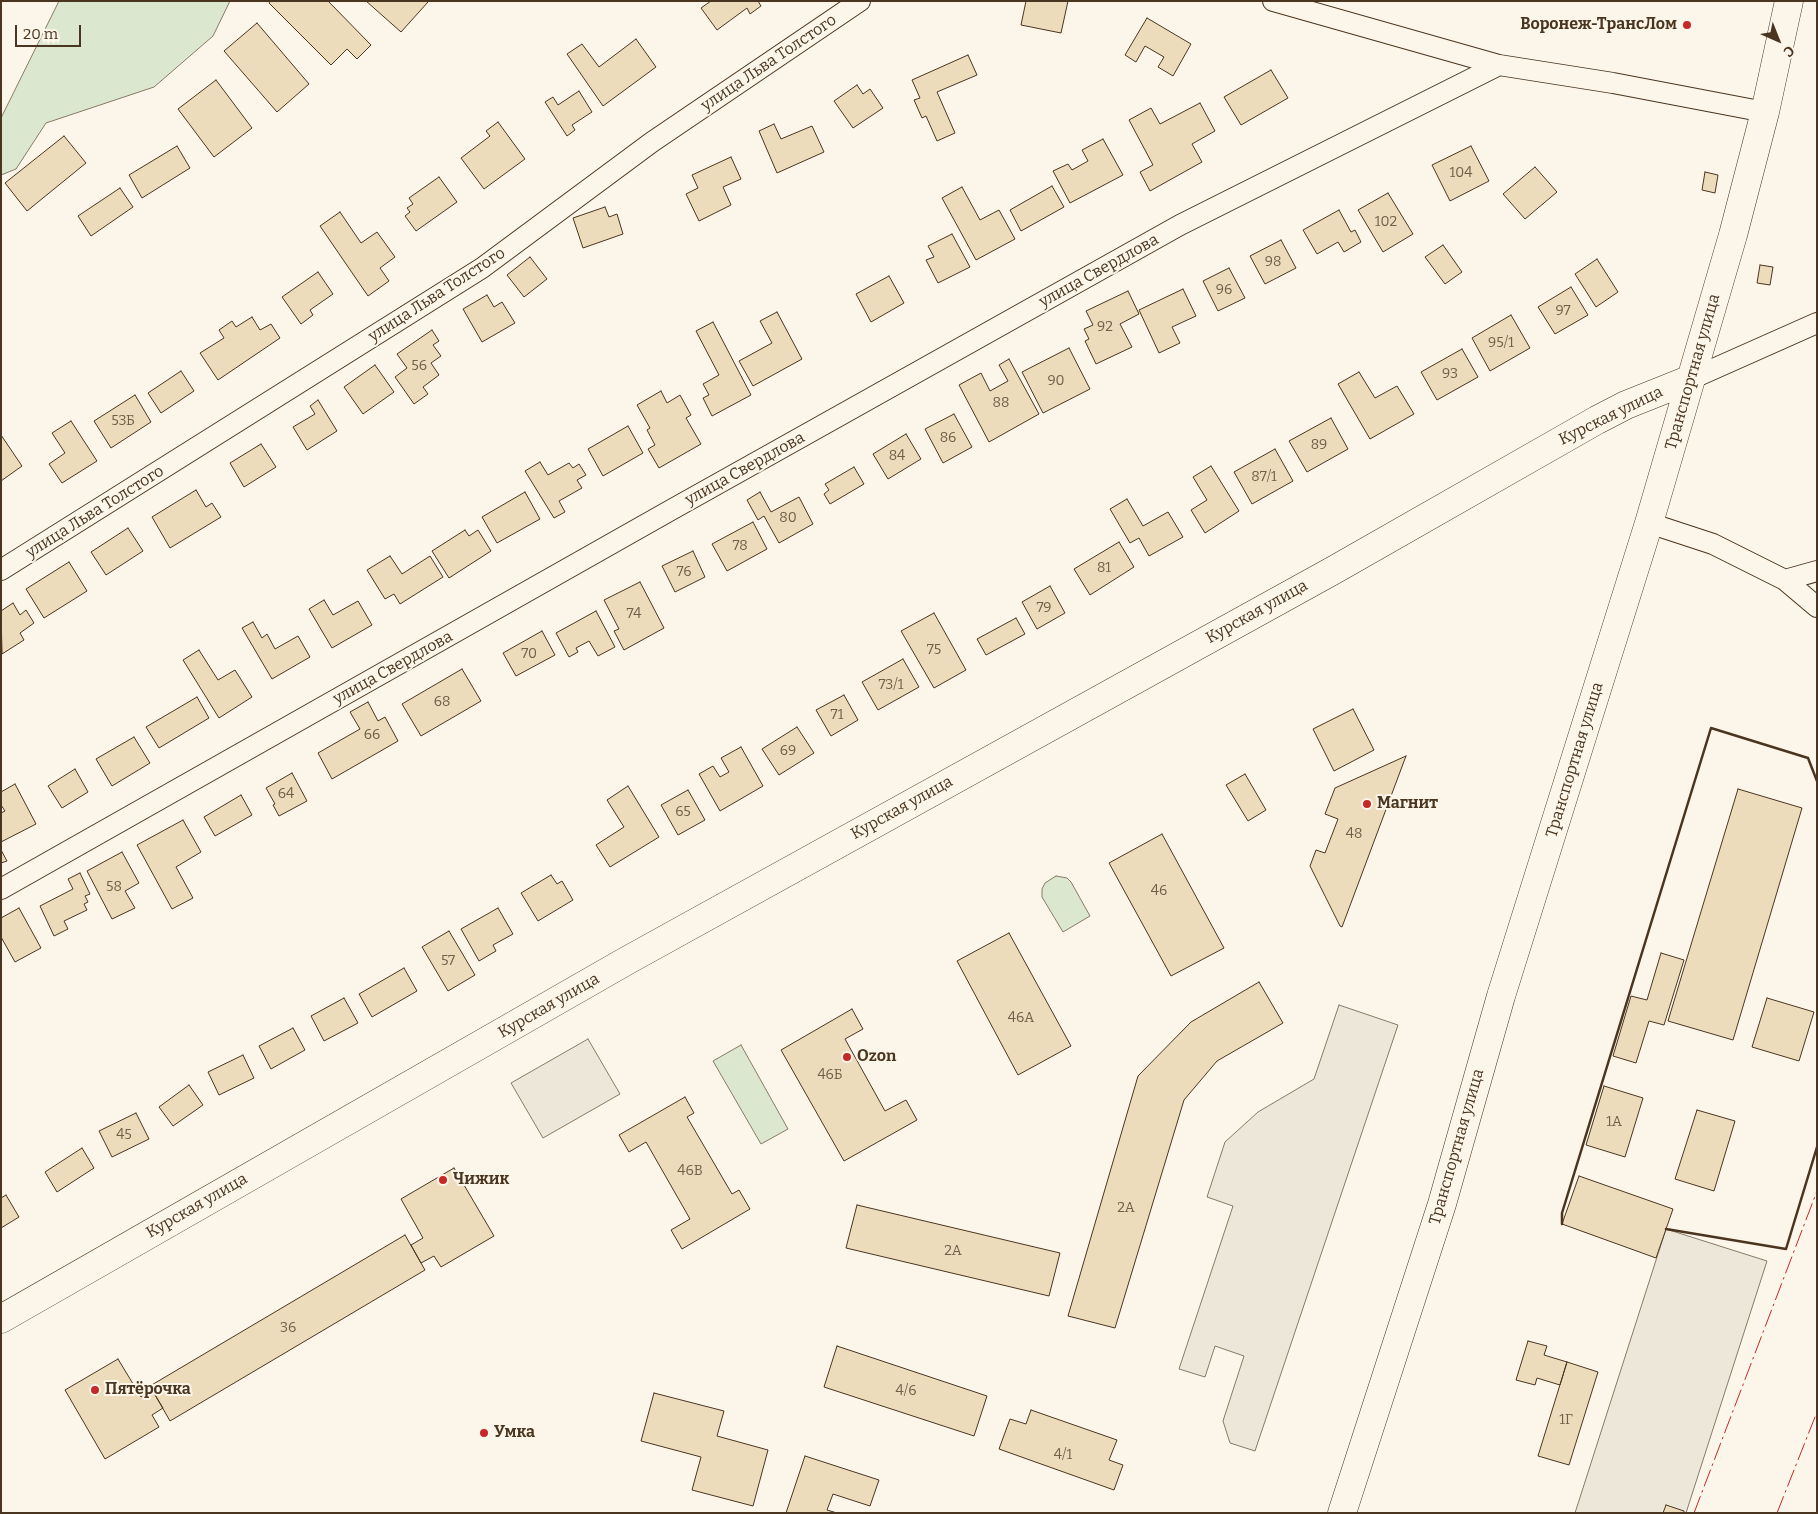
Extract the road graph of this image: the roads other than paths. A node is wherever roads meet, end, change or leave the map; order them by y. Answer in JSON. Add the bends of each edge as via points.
{"nodes":[{"id":1,"x":860,"y":1,"type":"edge"},
{"id":2,"x":1273,"y":1,"type":"edge"},
{"id":3,"x":1789,"y":1,"type":"edge"},
{"id":4,"x":1498,"y":65,"type":"junction"},
{"id":5,"x":1764,"y":112,"type":"junction"},
{"id":6,"x":1817,"y":323,"type":"edge"},
{"id":7,"x":1691,"y":379,"type":"junction"},
{"id":8,"x":1649,"y":522,"type":"junction"},
{"id":9,"x":1,"y":570,"type":"edge"},
{"id":10,"x":1817,"y":571,"type":"edge"},
{"id":11,"x":1785,"y":580,"type":"junction"},
{"id":12,"x":1817,"y":607,"type":"edge"},
{"id":13,"x":1,"y":889,"type":"edge"},
{"id":14,"x":1,"y":1320,"type":"edge"},
{"id":15,"x":1342,"y":1513,"type":"edge"}],
"edges":[{"from":1,"to":9,"type":"street","name":"улица Льва Толстого","via":[[652,142],[482,268]]},
{"from":2,"to":4,"type":"street"},
{"from":3,"to":5,"type":"street","name":"Транспортная улица"},
{"from":4,"to":5,"type":"street"},
{"from":4,"to":13,"type":"street","name":"улица Свердлова","via":[[1180,226]]},
{"from":5,"to":7,"type":"street","name":"Транспортная улица"},
{"from":6,"to":7,"type":"street","name":"Курская улица"},
{"from":7,"to":8,"type":"street","name":"Транспортная улица"},
{"from":7,"to":14,"type":"street","name":"Курская улица","via":[[1597,420],[1334,570],[628,960]]},
{"from":8,"to":11,"type":"street","via":[[1712,544]]},
{"from":8,"to":15,"type":"street","name":"Транспортная улица","via":[[1501,996],[1442,1204]]},
{"from":10,"to":11,"type":"street"},
{"from":11,"to":12,"type":"street"}]}
